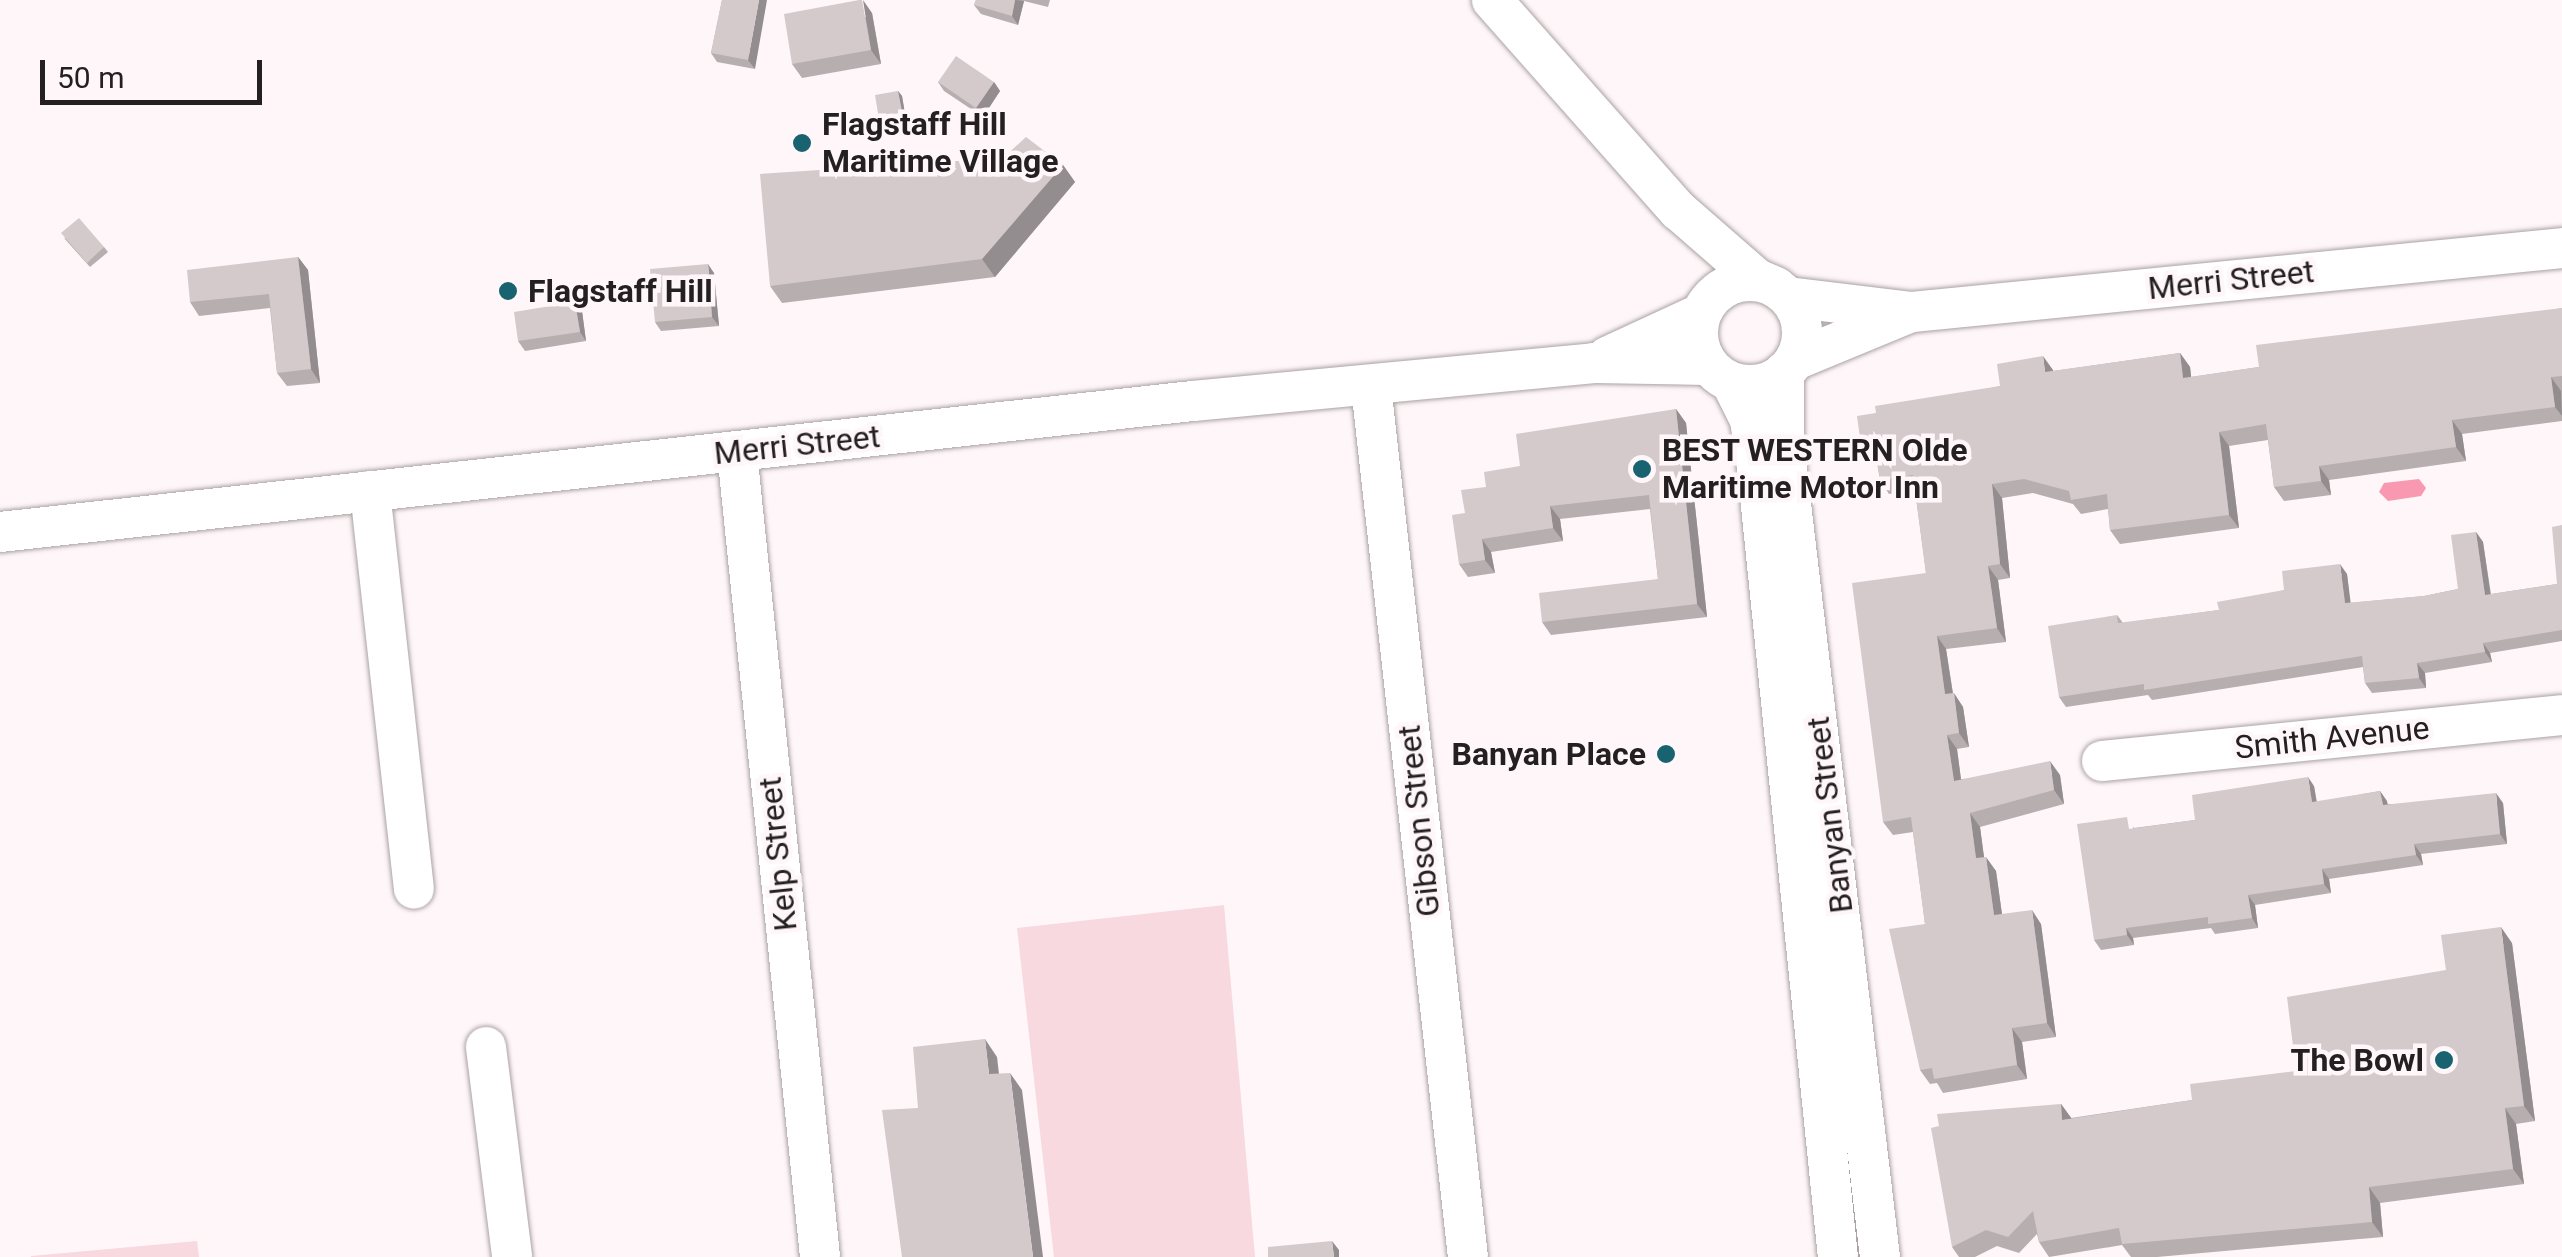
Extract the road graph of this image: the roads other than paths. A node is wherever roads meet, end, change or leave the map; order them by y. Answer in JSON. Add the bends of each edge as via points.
{"nodes":[{"id":1,"x":1492,"y":0,"type":"edge"},
{"id":2,"x":1678,"y":210,"type":"junction"},
{"id":3,"x":2558,"y":247,"type":"edge"},
{"id":4,"x":1782,"y":292,"type":"junction"},
{"id":5,"x":1703,"y":309,"type":"junction"},
{"id":6,"x":1912,"y":312,"type":"junction"},
{"id":7,"x":1594,"y":363,"type":"junction"},
{"id":8,"x":1790,"y":366,"type":"junction"},
{"id":9,"x":1719,"y":374,"type":"junction"},
{"id":10,"x":1370,"y":386,"type":"junction"},
{"id":11,"x":737,"y":452,"type":"junction"},
{"id":12,"x":370,"y":490,"type":"junction"},
{"id":13,"x":0,"y":532,"type":"edge"},
{"id":14,"x":2562,"y":715,"type":"edge"},
{"id":15,"x":2102,"y":760,"type":"dead end"},
{"id":16,"x":414,"y":889,"type":"dead end"},
{"id":17,"x":1851,"y":990,"type":"junction"},
{"id":18,"x":1812,"y":992,"type":"junction"},
{"id":19,"x":486,"y":1047,"type":"dead end"},
{"id":20,"x":512,"y":1257,"type":"edge"},
{"id":21,"x":820,"y":1257,"type":"edge"},
{"id":22,"x":1468,"y":1257,"type":"edge"},
{"id":23,"x":1838,"y":1257,"type":"edge"},
{"id":24,"x":1880,"y":1257,"type":"edge"}],
"edges":[{"from":1,"to":2,"type":"street"},
{"from":2,"to":4,"type":"street"},
{"from":2,"to":5,"type":"street"},
{"from":3,"to":6,"type":"street","name":"Merri Street"},
{"from":4,"to":5,"type":"street","via":[[1743,280],[1714,292]]},
{"from":4,"to":6,"type":"street","name":"Merri Street"},
{"from":4,"to":8,"type":"street","via":[[1802,327]]},
{"from":5,"to":7,"type":"street","name":"Merri Street"},
{"from":5,"to":9,"type":"street","via":[[1697,331]]},
{"from":6,"to":8,"type":"street","name":"Merri Street"},
{"from":7,"to":9,"type":"street","name":"Merri Street"},
{"from":7,"to":10,"type":"street","name":"Merri Street"},
{"from":8,"to":9,"type":"street","via":[[1759,385]]},
{"from":8,"to":17,"type":"street","name":"Banyan Street","via":[[1784,445]]},
{"from":9,"to":18,"type":"street","name":"Banyan Street","via":[[1750,420],[1757,466]]},
{"from":10,"to":11,"type":"street","name":"Merri Street"},
{"from":10,"to":22,"type":"street","name":"Gibson Street"},
{"from":11,"to":12,"type":"street","name":"Merri Street"},
{"from":11,"to":21,"type":"street","name":"Kelp Street"},
{"from":12,"to":13,"type":"street","name":"Merri Street"},
{"from":12,"to":16,"type":"street"},
{"from":14,"to":15,"type":"street","name":"Smith Avenue"},
{"from":17,"to":18,"type":"street"},
{"from":17,"to":24,"type":"street","name":"Banyan Street"},
{"from":18,"to":23,"type":"street","name":"Banyan Street"},
{"from":19,"to":20,"type":"street"}]}
